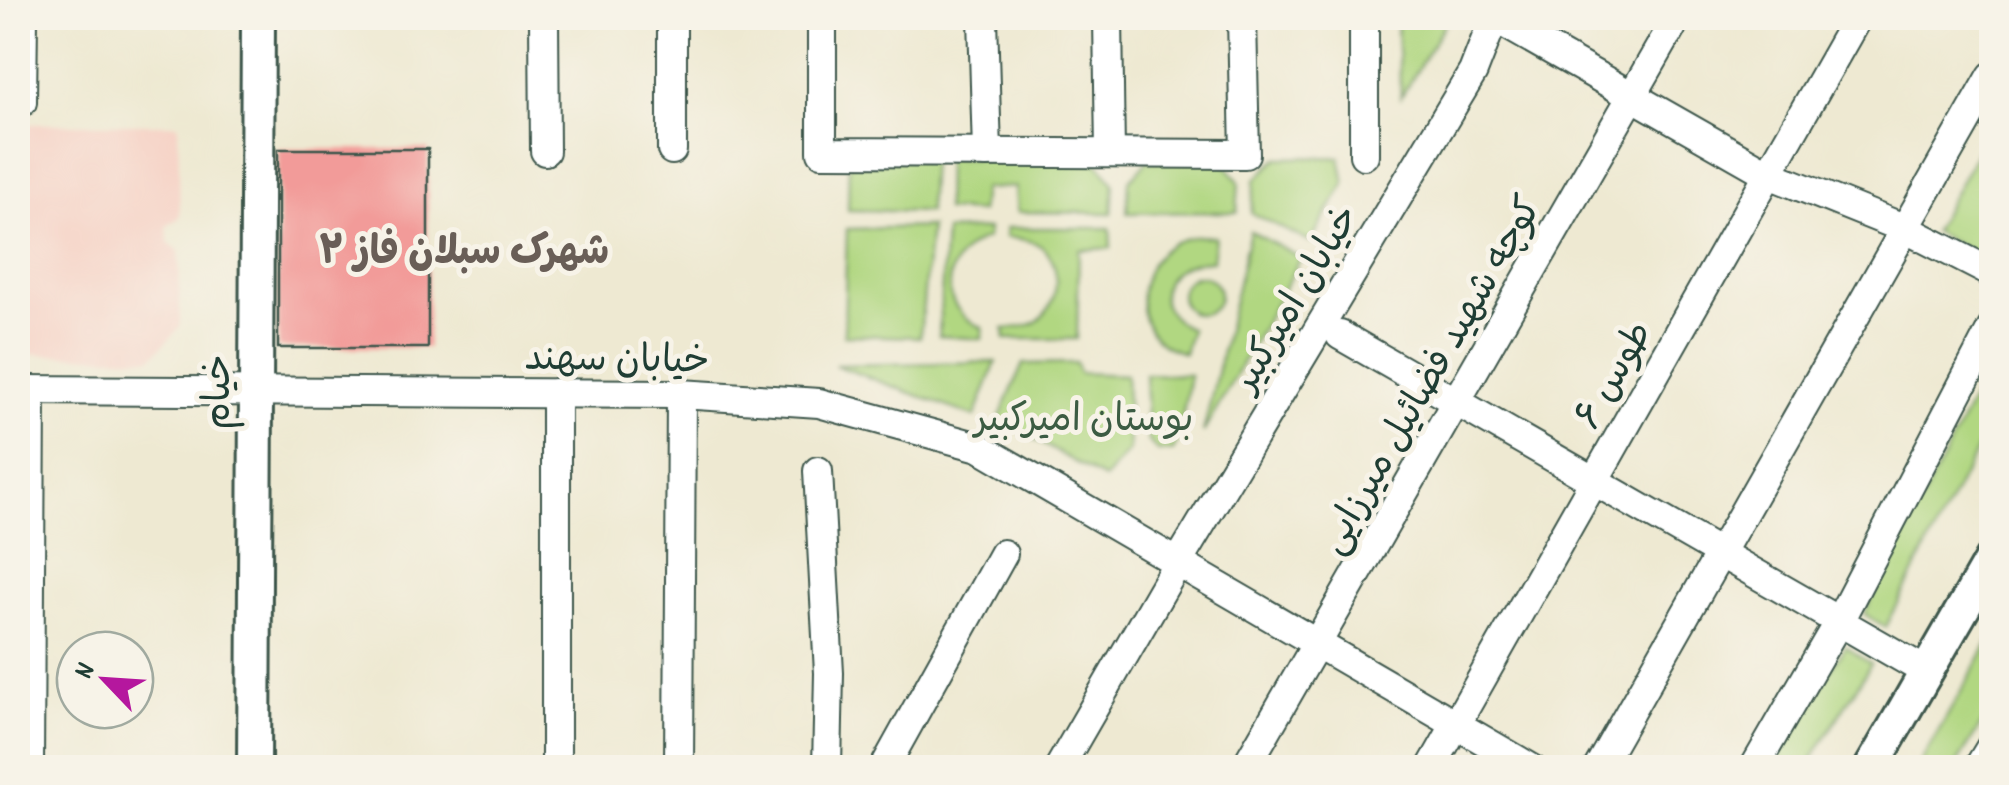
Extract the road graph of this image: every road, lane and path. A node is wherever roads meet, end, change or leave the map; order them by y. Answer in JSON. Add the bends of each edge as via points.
{"nodes":[{"id":1,"x":23,"y":18,"type":"edge"},
{"id":2,"x":258,"y":18,"type":"edge"},
{"id":3,"x":544,"y":18,"type":"edge"},
{"id":4,"x":672,"y":18,"type":"edge"},
{"id":5,"x":822,"y":18,"type":"edge"},
{"id":6,"x":983,"y":18,"type":"edge"},
{"id":7,"x":1108,"y":18,"type":"edge"},
{"id":8,"x":1242,"y":18,"type":"edge"},
{"id":9,"x":1364,"y":18,"type":"edge"},
{"id":10,"x":1494,"y":18,"type":"edge"},
{"id":11,"x":1678,"y":18,"type":"edge"},
{"id":12,"x":1857,"y":18,"type":"edge"},
{"id":13,"x":1992,"y":76,"type":"edge"},
{"id":14,"x":1632,"y":96,"type":"junction"},
{"id":15,"x":22,"y":102,"type":"dead end"},
{"id":16,"x":672,"y":150,"type":"dead end"},
{"id":17,"x":545,"y":151,"type":"dead end"},
{"id":18,"x":987,"y":153,"type":"junction"},
{"id":19,"x":1110,"y":153,"type":"junction"},
{"id":20,"x":1364,"y":154,"type":"dead end"},
{"id":21,"x":1769,"y":174,"type":"junction"},
{"id":22,"x":1906,"y":229,"type":"junction"},
{"id":23,"x":1992,"y":273,"type":"edge"},
{"id":24,"x":1992,"y":328,"type":"edge"},
{"id":25,"x":1340,"y":335,"type":"dead end"},
{"id":26,"x":24,"y":390,"type":"edge"},
{"id":27,"x":256,"y":392,"type":"junction"},
{"id":28,"x":556,"y":393,"type":"junction"},
{"id":29,"x":680,"y":394,"type":"junction"},
{"id":30,"x":1456,"y":402,"type":"junction"},
{"id":31,"x":818,"y":471,"type":"dead end"},
{"id":32,"x":1594,"y":480,"type":"junction"},
{"id":33,"x":1720,"y":552,"type":"junction"},
{"id":34,"x":1003,"y":554,"type":"dead end"},
{"id":35,"x":1992,"y":558,"type":"edge"},
{"id":36,"x":1177,"y":564,"type":"junction"},
{"id":37,"x":1840,"y":621,"type":"junction"},
{"id":38,"x":1316,"y":644,"type":"junction"},
{"id":39,"x":1927,"y":672,"type":"junction"},
{"id":40,"x":1455,"y":724,"type":"junction"},
{"id":41,"x":1992,"y":745,"type":"edge"},
{"id":42,"x":29,"y":768,"type":"edge"},
{"id":43,"x":254,"y":768,"type":"edge"},
{"id":44,"x":556,"y":768,"type":"edge"},
{"id":45,"x":679,"y":768,"type":"edge"},
{"id":46,"x":827,"y":768,"type":"edge"},
{"id":47,"x":884,"y":768,"type":"edge"},
{"id":48,"x":1059,"y":768,"type":"edge"},
{"id":49,"x":1245,"y":768,"type":"edge"},
{"id":50,"x":1431,"y":768,"type":"edge"},
{"id":51,"x":1532,"y":768,"type":"edge"},
{"id":52,"x":1598,"y":768,"type":"edge"},
{"id":53,"x":1754,"y":768,"type":"edge"},
{"id":54,"x":1871,"y":768,"type":"edge"},
{"id":55,"x":1978,"y":768,"type":"edge"}],
"edges":[{"from":1,"to":15,"type":"street"},
{"from":2,"to":27,"type":"street","name":"خیام"},
{"from":3,"to":17,"type":"street"},
{"from":4,"to":16,"type":"street"},
{"from":5,"to":18,"type":"street","via":[[822,152]]},
{"from":6,"to":18,"type":"street"},
{"from":7,"to":19,"type":"street"},
{"from":8,"to":19,"type":"street","via":[[1245,154]]},
{"from":9,"to":20,"type":"street"},
{"from":10,"to":14,"type":"street"},
{"from":10,"to":36,"type":"street","name":"خیابان امیرکبیر","via":[[1473,72]]},
{"from":11,"to":14,"type":"street","name":"کوچه شهید فضائیل میرزایی"},
{"from":12,"to":21,"type":"street","name":"طوس ۶"},
{"from":13,"to":22,"type":"street"},
{"from":14,"to":21,"type":"street"},
{"from":14,"to":30,"type":"street","name":"کوچه شهید فضائیل میرزایی"},
{"from":18,"to":19,"type":"street"},
{"from":21,"to":22,"type":"street"},
{"from":21,"to":32,"type":"street","name":"طوس ۶"},
{"from":22,"to":23,"type":"street"},
{"from":22,"to":33,"type":"street"},
{"from":24,"to":37,"type":"street"},
{"from":25,"to":30,"type":"street"},
{"from":26,"to":27,"type":"street","name":"خیابان سهند"},
{"from":26,"to":42,"type":"street"},
{"from":27,"to":28,"type":"street","name":"خیابان سهند"},
{"from":27,"to":43,"type":"street","name":"خیام"},
{"from":28,"to":29,"type":"street","name":"خیابان سهند"},
{"from":28,"to":44,"type":"street"},
{"from":29,"to":36,"type":"street","name":"خیابان سهند","via":[[819,403],[979,446]]},
{"from":29,"to":45,"type":"street"},
{"from":30,"to":32,"type":"street"},
{"from":30,"to":38,"type":"street","name":"کوچه شهید فضائیل میرزایی"},
{"from":31,"to":46,"type":"street"},
{"from":32,"to":33,"type":"street"},
{"from":32,"to":40,"type":"street","name":"طوس ۶"},
{"from":33,"to":37,"type":"street"},
{"from":33,"to":52,"type":"street"},
{"from":34,"to":47,"type":"street"},
{"from":35,"to":39,"type":"street"},
{"from":36,"to":38,"type":"street","name":"خیابان سهند"},
{"from":36,"to":48,"type":"street","name":"خیابان امیرکبیر"},
{"from":37,"to":39,"type":"street"},
{"from":37,"to":53,"type":"street"},
{"from":38,"to":40,"type":"street","name":"خیابان سهند"},
{"from":38,"to":49,"type":"street","name":"کوچه شهید فضائیل میرزایی"},
{"from":39,"to":54,"type":"street"},
{"from":40,"to":50,"type":"street","name":"طوس ۶"},
{"from":40,"to":51,"type":"street","name":"خیابان سهند"},
{"from":41,"to":55,"type":"street"}]}
